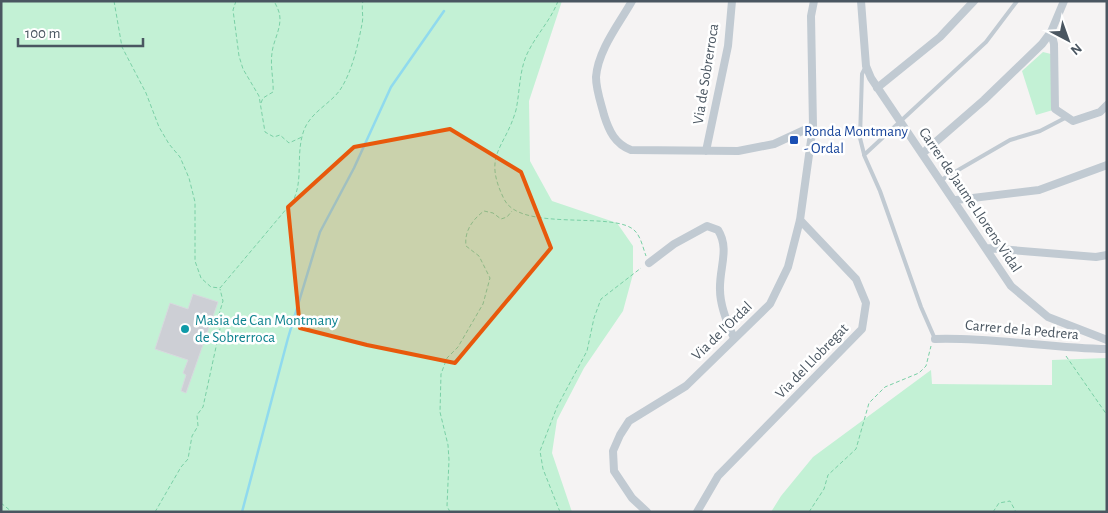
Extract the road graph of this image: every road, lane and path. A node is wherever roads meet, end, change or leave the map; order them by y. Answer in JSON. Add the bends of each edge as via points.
{"nodes":[{"id":1,"x":114,"y":1,"type":"edge"},
{"id":2,"x":236,"y":1,"type":"edge"},
{"id":3,"x":274,"y":1,"type":"edge"},
{"id":4,"x":363,"y":1,"type":"edge"},
{"id":5,"x":558,"y":1,"type":"edge"},
{"id":6,"x":632,"y":1,"type":"edge"},
{"id":7,"x":732,"y":1,"type":"edge"},
{"id":8,"x":814,"y":1,"type":"edge"},
{"id":9,"x":861,"y":1,"type":"edge"},
{"id":10,"x":974,"y":1,"type":"edge"},
{"id":11,"x":1017,"y":1,"type":"edge"},
{"id":12,"x":1064,"y":1,"type":"edge"},
{"id":13,"x":1051,"y":32,"type":"junction"},
{"id":14,"x":866,"y":66,"type":"junction"},
{"id":15,"x":877,"y":88,"type":"junction"},
{"id":16,"x":261,"y":104,"type":"junction"},
{"id":17,"x":1107,"y":106,"type":"edge"},
{"id":18,"x":1067,"y":117,"type":"junction"},
{"id":19,"x":900,"y":121,"type":"junction"},
{"id":20,"x":812,"y":126,"type":"junction"},
{"id":21,"x":302,"y":136,"type":"junction"},
{"id":22,"x":706,"y":151,"type":"junction"},
{"id":23,"x":923,"y":153,"type":"junction"},
{"id":24,"x":864,"y":154,"type":"junction"},
{"id":25,"x":1107,"y":165,"type":"edge"},
{"id":26,"x":941,"y":180,"type":"junction"},
{"id":27,"x":956,"y":200,"type":"junction"},
{"id":28,"x":513,"y":210,"type":"junction"},
{"id":29,"x":800,"y":220,"type":"junction"},
{"id":30,"x":987,"y":248,"type":"junction"},
{"id":31,"x":1107,"y":256,"type":"edge"},
{"id":32,"x":649,"y":263,"type":"junction"},
{"id":33,"x":220,"y":288,"type":"junction"},
{"id":34,"x":734,"y":338,"type":"junction"},
{"id":35,"x":936,"y":339,"type":"junction"},
{"id":36,"x":1107,"y":340,"type":"edge"},
{"id":37,"x":1060,"y":347,"type":"junction"},
{"id":38,"x":1107,"y":349,"type":"edge"},
{"id":39,"x":1107,"y":415,"type":"edge"},
{"id":40,"x":1,"y":503,"type":"edge"},
{"id":41,"x":12,"y":512,"type":"edge"},
{"id":42,"x":155,"y":512,"type":"edge"},
{"id":43,"x":450,"y":512,"type":"edge"},
{"id":44,"x":560,"y":512,"type":"edge"},
{"id":45,"x":647,"y":512,"type":"edge"},
{"id":46,"x":697,"y":512,"type":"edge"},
{"id":47,"x":809,"y":512,"type":"edge"},
{"id":48,"x":993,"y":512,"type":"edge"},
{"id":49,"x":1016,"y":512,"type":"edge"}],
"edges":[{"from":1,"to":33,"type":"path","via":[[122,47],[159,127],[180,156],[189,178],[195,202],[195,261],[201,278],[211,287]]},
{"from":2,"to":16,"type":"path","via":[[233,16],[242,69]]},
{"from":3,"to":16,"type":"path","via":[[280,22],[271,54],[274,86],[273,92]]},
{"from":4,"to":21,"type":"path","via":[[363,22],[345,81],[334,97],[310,119]]},
{"from":5,"to":28,"type":"path","via":[[527,55],[516,110],[494,161],[496,180],[508,207]]},
{"from":6,"to":22,"type":"street","via":[[597,69],[598,94],[611,134],[631,150]]},
{"from":7,"to":22,"type":"street","name":"Via de Sobrerroca","via":[[728,46]]},
{"from":8,"to":20,"type":"street","name":"Via de l'Ordal","via":[[811,16]]},
{"from":9,"to":14,"type":"street","name":"Carrer de Jaume Llorens Vidal"},
{"from":10,"to":15,"type":"street","via":[[940,37]]},
{"from":11,"to":19,"type":"lane","via":[[986,42]]},
{"from":12,"to":13,"type":"street"},
{"from":13,"to":18,"type":"street","via":[[1056,109]]},
{"from":13,"to":23,"type":"street","via":[[984,100]]},
{"from":14,"to":15,"type":"street","name":"Carrer de Jaume Llorens Vidal"},
{"from":14,"to":24,"type":"lane","via":[[862,74],[860,138]]},
{"from":15,"to":19,"type":"street","name":"Carrer de Jaume Llorens Vidal"},
{"from":16,"to":21,"type":"path","via":[[266,132],[274,137],[280,135],[289,144]]},
{"from":17,"to":18,"type":"street","via":[[1100,112],[1073,121]]},
{"from":18,"to":26,"type":"lane","via":[[1040,131],[1010,140]]},
{"from":19,"to":23,"type":"street","name":"Carrer de Jaume Llorens Vidal"},
{"from":19,"to":24,"type":"lane"},
{"from":20,"to":22,"type":"street","via":[[760,148]]},
{"from":20,"to":29,"type":"street","name":"Via de l'Ordal"},
{"from":21,"to":33,"type":"path","via":[[298,158],[299,181],[292,201]]},
{"from":23,"to":26,"type":"street","name":"Carrer de Jaume Llorens Vidal"},
{"from":24,"to":35,"type":"lane"},
{"from":25,"to":27,"type":"street","via":[[1039,190]]},
{"from":26,"to":27,"type":"street","name":"Carrer de Jaume Llorens Vidal"},
{"from":27,"to":30,"type":"street","name":"Carrer de Jaume Llorens Vidal"},
{"from":28,"to":32,"type":"path","via":[[568,221],[622,223],[635,231]]},
{"from":28,"to":43,"type":"path","via":[[501,218],[484,211],[472,220],[465,241],[466,246],[479,256],[490,278],[483,304],[458,347],[447,358],[441,374],[440,404],[448,445],[447,506]]},
{"from":29,"to":34,"type":"street","name":"Via de l'Ordal","via":[[788,267],[770,304]]},
{"from":29,"to":46,"type":"street","name":"Via del Llobregat","via":[[856,279],[866,303],[862,329],[718,476]]},
{"from":30,"to":31,"type":"street"},
{"from":30,"to":36,"type":"street","name":"Carrer de Jaume Llorens Vidal","via":[[1011,286],[1048,317]]},
{"from":32,"to":34,"type":"street","via":[[674,244],[707,226],[718,230],[725,240],[719,291],[726,323]]},
{"from":32,"to":44,"type":"path","via":[[601,299],[587,351],[557,407],[540,451],[543,469]]},
{"from":33,"to":42,"type":"path","via":[[223,301],[218,321],[221,324],[204,407],[197,416],[198,426],[192,436],[188,459]]},
{"from":34,"to":45,"type":"street","name":"Via de l'Ordal","via":[[686,386],[629,421],[620,435],[613,451],[614,471],[632,498]]},
{"from":35,"to":37,"type":"street","name":"Carrer de la Pedrera","via":[[961,338]]},
{"from":35,"to":47,"type":"path","via":[[926,366],[913,376],[885,387],[869,403],[856,450],[828,475],[824,489]]},
{"from":37,"to":38,"type":"street","name":"Carrer de la Pedrera"},
{"from":37,"to":39,"type":"path"},
{"from":40,"to":41,"type":"path"},
{"from":48,"to":49,"type":"path","via":[[999,502],[1006,500]]}]}
